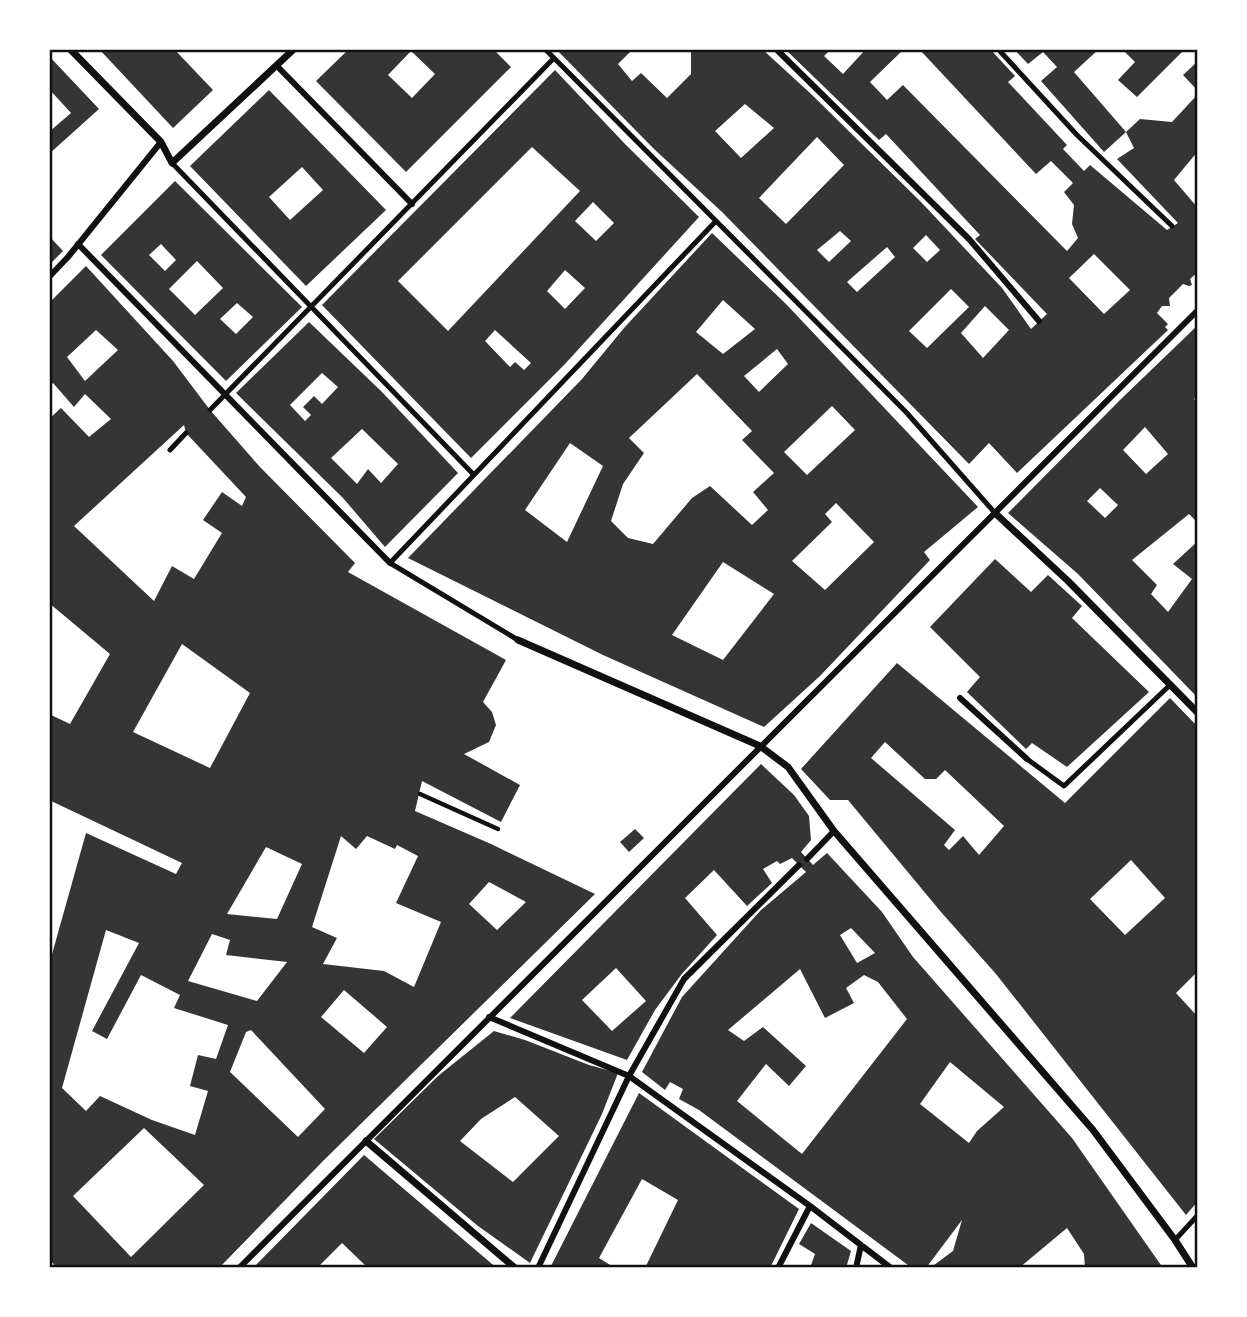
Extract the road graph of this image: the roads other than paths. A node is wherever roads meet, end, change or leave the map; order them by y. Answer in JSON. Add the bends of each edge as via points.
{"nodes":[{"id":1,"x":70,"y":49,"type":"edge"},
{"id":2,"x":293,"y":49,"type":"edge"},
{"id":3,"x":545,"y":49,"type":"edge"},
{"id":4,"x":776,"y":49,"type":"edge"},
{"id":5,"x":998,"y":49,"type":"edge"},
{"id":6,"x":554,"y":58,"type":"junction"},
{"id":7,"x":277,"y":66,"type":"junction"},
{"id":8,"x":161,"y":142,"type":"junction"},
{"id":9,"x":172,"y":163,"type":"junction"},
{"id":10,"x":412,"y":204,"type":"junction"},
{"id":11,"x":716,"y":221,"type":"junction"},
{"id":12,"x":1171,"y":226,"type":"dead end"},
{"id":13,"x":78,"y":244,"type":"junction"},
{"id":14,"x":49,"y":276,"type":"edge"},
{"id":15,"x":312,"y":307,"type":"junction"},
{"id":16,"x":1198,"y":310,"type":"edge"},
{"id":17,"x":1040,"y":321,"type":"dead end"},
{"id":18,"x":225,"y":395,"type":"junction"},
{"id":19,"x":210,"y":410,"type":"dead end"},
{"id":20,"x":186,"y":433,"type":"dead end"},
{"id":21,"x":170,"y":450,"type":"dead end"},
{"id":22,"x":474,"y":475,"type":"junction"},
{"id":23,"x":995,"y":513,"type":"junction"},
{"id":24,"x":390,"y":563,"type":"junction"},
{"id":25,"x":518,"y":640,"type":"joint"},
{"id":26,"x":1170,"y":685,"type":"junction"},
{"id":27,"x":960,"y":698,"type":"dead end"},
{"id":28,"x":1198,"y":713,"type":"edge"},
{"id":29,"x":760,"y":746,"type":"junction"},
{"id":30,"x":1027,"y":759,"type":"joint"},
{"id":31,"x":834,"y":831,"type":"junction"},
{"id":32,"x":807,"y":859,"type":"dead end"},
{"id":33,"x":799,"y":865,"type":"dead end"},
{"id":34,"x":489,"y":1017,"type":"junction"},
{"id":35,"x":629,"y":1076,"type":"junction"},
{"id":36,"x":366,"y":1141,"type":"junction"},
{"id":37,"x":810,"y":1206,"type":"junction"},
{"id":38,"x":1198,"y":1215,"type":"edge"},
{"id":39,"x":1175,"y":1240,"type":"junction"},
{"id":40,"x":861,"y":1245,"type":"junction"},
{"id":41,"x":239,"y":1268,"type":"edge"},
{"id":42,"x":515,"y":1268,"type":"edge"},
{"id":43,"x":538,"y":1268,"type":"edge"},
{"id":44,"x":778,"y":1268,"type":"edge"},
{"id":45,"x":856,"y":1268,"type":"edge"},
{"id":46,"x":891,"y":1268,"type":"edge"},
{"id":47,"x":1193,"y":1268,"type":"edge"}],
"edges":[{"from":1,"to":8,"type":"street"},
{"from":2,"to":7,"type":"street"},
{"from":3,"to":6,"type":"lane"},
{"from":4,"to":17,"type":"street","via":[[969,239]]},
{"from":5,"to":12,"type":"lane","via":[[1077,135]]},
{"from":6,"to":10,"type":"lane"},
{"from":6,"to":11,"type":"lane"},
{"from":7,"to":9,"type":"street"},
{"from":7,"to":10,"type":"street"},
{"from":8,"to":9,"type":"street"},
{"from":8,"to":13,"type":"street"},
{"from":9,"to":15,"type":"lane"},
{"from":10,"to":15,"type":"lane"},
{"from":11,"to":22,"type":"lane"},
{"from":11,"to":23,"type":"lane","via":[[906,412]]},
{"from":13,"to":14,"type":"street"},
{"from":13,"to":18,"type":"street"},
{"from":15,"to":18,"type":"lane"},
{"from":15,"to":22,"type":"lane"},
{"from":16,"to":23,"type":"street"},
{"from":18,"to":19,"type":"lane"},
{"from":18,"to":24,"type":"street"},
{"from":20,"to":21,"type":"lane"},
{"from":22,"to":24,"type":"lane"},
{"from":23,"to":26,"type":"street"},
{"from":23,"to":29,"type":"street"},
{"from":24,"to":25,"type":"lane"},
{"from":25,"to":29,"type":"street"},
{"from":26,"to":28,"type":"street"},
{"from":26,"to":30,"type":"lane","via":[[1064,786]]},
{"from":27,"to":30,"type":"street"},
{"from":29,"to":31,"type":"street","via":[[788,767]]},
{"from":29,"to":34,"type":"street"},
{"from":31,"to":32,"type":"street"},
{"from":31,"to":39,"type":"street","via":[[1093,1130]]},
{"from":33,"to":35,"type":"street","via":[[684,979]]},
{"from":34,"to":35,"type":"street"},
{"from":34,"to":36,"type":"street"},
{"from":35,"to":37,"type":"street"},
{"from":35,"to":43,"type":"street"},
{"from":36,"to":41,"type":"street"},
{"from":36,"to":42,"type":"street"},
{"from":37,"to":40,"type":"street"},
{"from":37,"to":44,"type":"street"},
{"from":38,"to":39,"type":"lane"},
{"from":39,"to":47,"type":"street"},
{"from":40,"to":45,"type":"street"},
{"from":40,"to":46,"type":"street"}]}
